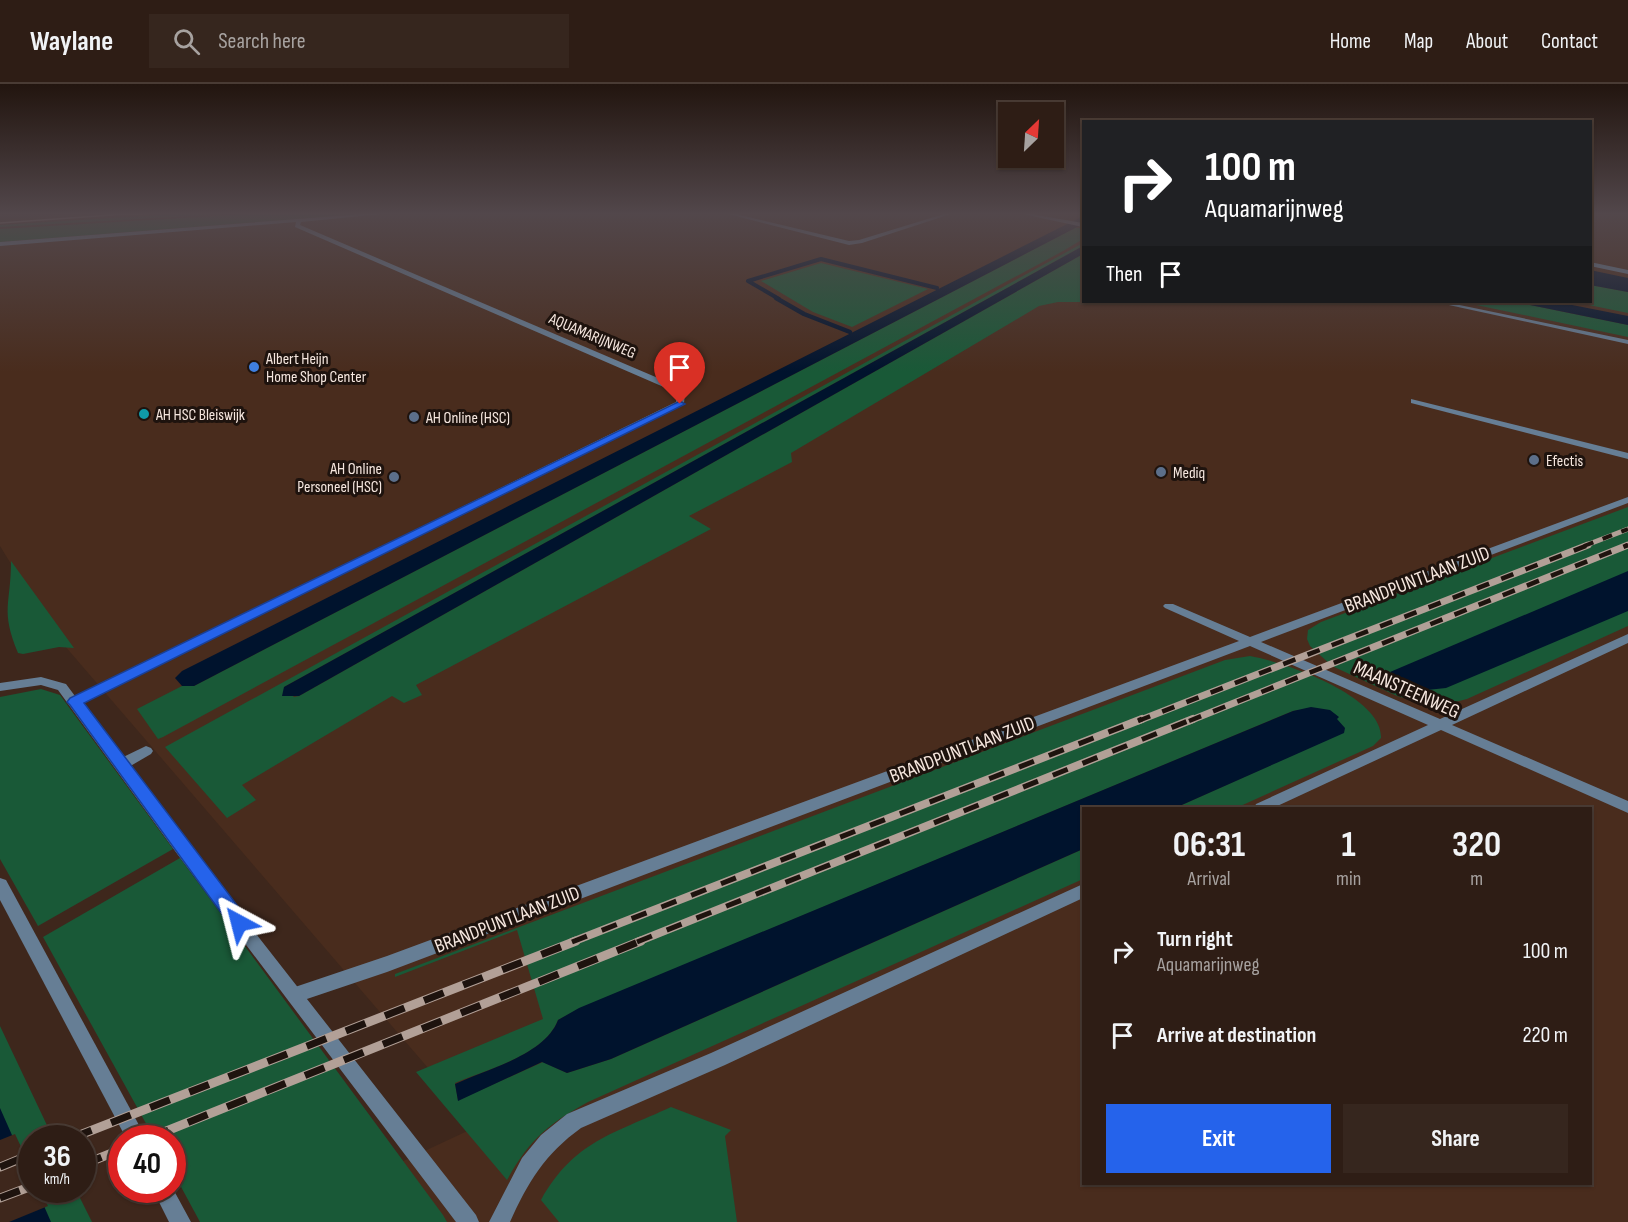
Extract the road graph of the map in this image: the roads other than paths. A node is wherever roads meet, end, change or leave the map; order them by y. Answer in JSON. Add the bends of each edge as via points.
{"nodes":[{"id":1,"x":390,"y":266,"type":"edge"},
{"id":2,"x":1600,"y":266,"type":"edge"},
{"id":3,"x":1628,"y":272,"type":"edge"},
{"id":4,"x":1443,"y":303,"type":"edge"},
{"id":5,"x":1628,"y":342,"type":"edge"},
{"id":6,"x":1414,"y":400,"type":"dead end"},
{"id":7,"x":1628,"y":456,"type":"edge"},
{"id":8,"x":1628,"y":500,"type":"edge"},
{"id":9,"x":1169,"y":606,"type":"dead end"},
{"id":10,"x":1628,"y":638,"type":"edge"},
{"id":11,"x":1251,"y":641,"type":"junction"},
{"id":12,"x":0,"y":686,"type":"edge"},
{"id":13,"x":75,"y":702,"type":"junction"},
{"id":14,"x":1440,"y":725,"type":"junction"},
{"id":15,"x":146,"y":751,"type":"dead end"},
{"id":16,"x":122,"y":764,"type":"junction"},
{"id":17,"x":1263,"y":807,"type":"edge"},
{"id":18,"x":1628,"y":807,"type":"edge"},
{"id":19,"x":0,"y":885,"type":"edge"},
{"id":20,"x":1082,"y":891,"type":"edge"},
{"id":21,"x":295,"y":995,"type":"junction"},
{"id":22,"x":129,"y":1125,"type":"edge"},
{"id":23,"x":170,"y":1203,"type":"edge"},
{"id":24,"x":179,"y":1221,"type":"edge"},
{"id":25,"x":469,"y":1222,"type":"edge"},
{"id":26,"x":500,"y":1222,"type":"edge"}],
"edges":[{"from":1,"to":13,"type":"street","name":"AQUAMARIJNWEG","via":[[669,386],[681,393],[680,404]]},
{"from":2,"to":3,"type":"street"},
{"from":4,"to":5,"type":"street"},
{"from":6,"to":7,"type":"street"},
{"from":8,"to":11,"type":"street","name":"BRANDPUNTLAAN ZUID"},
{"from":9,"to":11,"type":"street","name":"MAANSTEENWEG"},
{"from":10,"to":14,"type":"street"},
{"from":11,"to":14,"type":"street","name":"MAANSTEENWEG"},
{"from":11,"to":21,"type":"street","name":"BRANDPUNTLAAN ZUID"},
{"from":12,"to":13,"type":"street","via":[[52,682]]},
{"from":13,"to":16,"type":"street"},
{"from":14,"to":17,"type":"street"},
{"from":14,"to":18,"type":"street","name":"MAANSTEENWEG"},
{"from":15,"to":16,"type":"street"},
{"from":16,"to":21,"type":"street","via":[[183,851]]},
{"from":19,"to":22,"type":"street"},
{"from":20,"to":26,"type":"street","via":[[574,1121],[554,1134],[526,1165]]},
{"from":21,"to":25,"type":"street"},
{"from":23,"to":24,"type":"street"}]}
